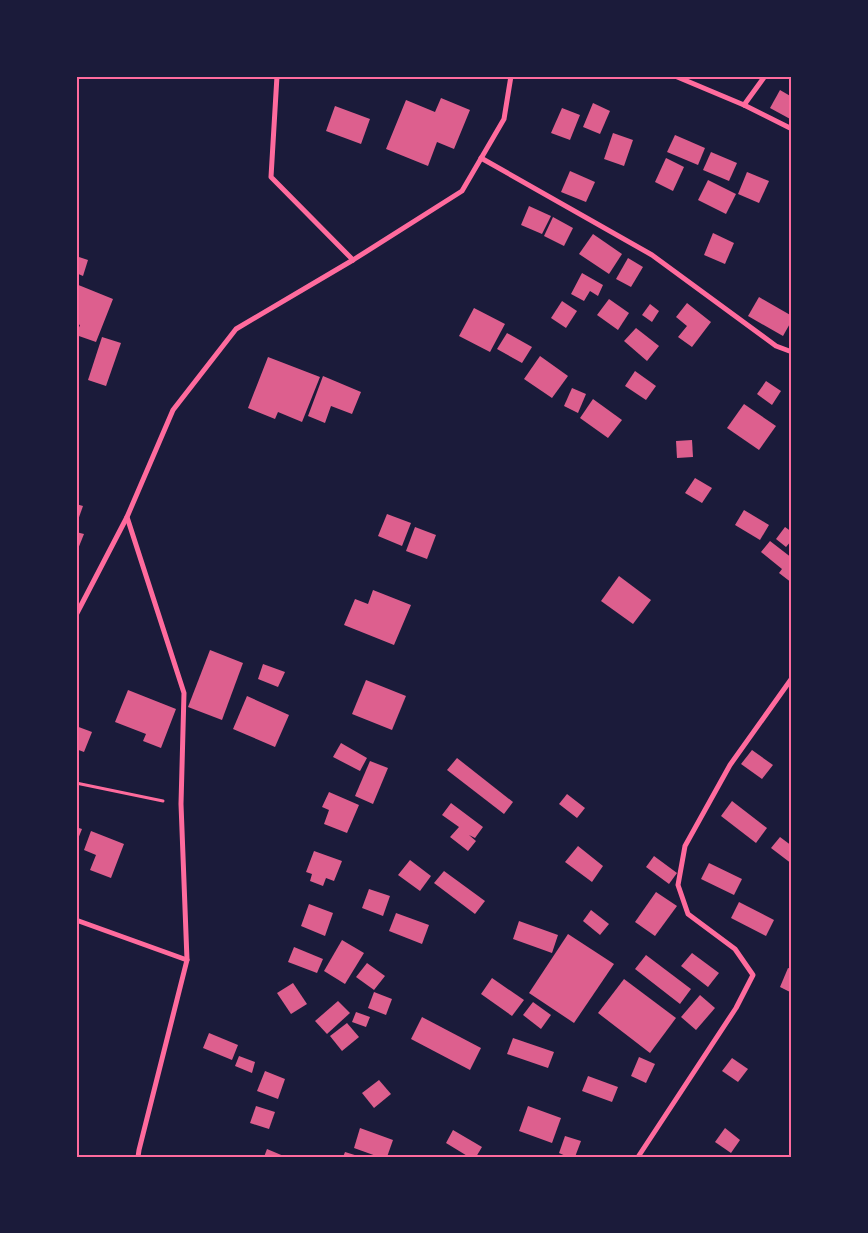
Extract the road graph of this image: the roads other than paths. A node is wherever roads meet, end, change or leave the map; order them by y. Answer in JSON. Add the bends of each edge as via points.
{"nodes":[{"id":1,"x":276,"y":76,"type":"edge"},
{"id":2,"x":511,"y":76,"type":"edge"},
{"id":3,"x":675,"y":76,"type":"edge"},
{"id":4,"x":765,"y":76,"type":"edge"},
{"id":5,"x":744,"y":105,"type":"junction"},
{"id":6,"x":792,"y":129,"type":"edge"},
{"id":7,"x":481,"y":158,"type":"junction"},
{"id":8,"x":353,"y":260,"type":"junction"},
{"id":9,"x":792,"y":352,"type":"edge"},
{"id":10,"x":127,"y":517,"type":"junction"},
{"id":11,"x":76,"y":615,"type":"edge"},
{"id":12,"x":792,"y":678,"type":"edge"},
{"id":13,"x":76,"y":920,"type":"edge"},
{"id":14,"x":187,"y":960,"type":"junction"},
{"id":15,"x":138,"y":1157,"type":"edge"},
{"id":16,"x":638,"y":1157,"type":"edge"}],
"edges":[{"from":1,"to":8,"type":"street","via":[[271,177]]},
{"from":2,"to":7,"type":"street","via":[[504,120]]},
{"from":3,"to":5,"type":"street"},
{"from":4,"to":5,"type":"street"},
{"from":5,"to":6,"type":"street"},
{"from":7,"to":8,"type":"street","via":[[462,191]]},
{"from":7,"to":9,"type":"street","via":[[652,255],[776,346]]},
{"from":8,"to":10,"type":"street","via":[[236,329],[173,410]]},
{"from":10,"to":11,"type":"street"},
{"from":10,"to":14,"type":"street","via":[[184,693],[181,804]]},
{"from":12,"to":16,"type":"street","via":[[730,765],[685,846],[678,885],[688,914],[735,949],[753,975],[736,1008]]},
{"from":13,"to":14,"type":"street"},
{"from":14,"to":15,"type":"street"}]}
